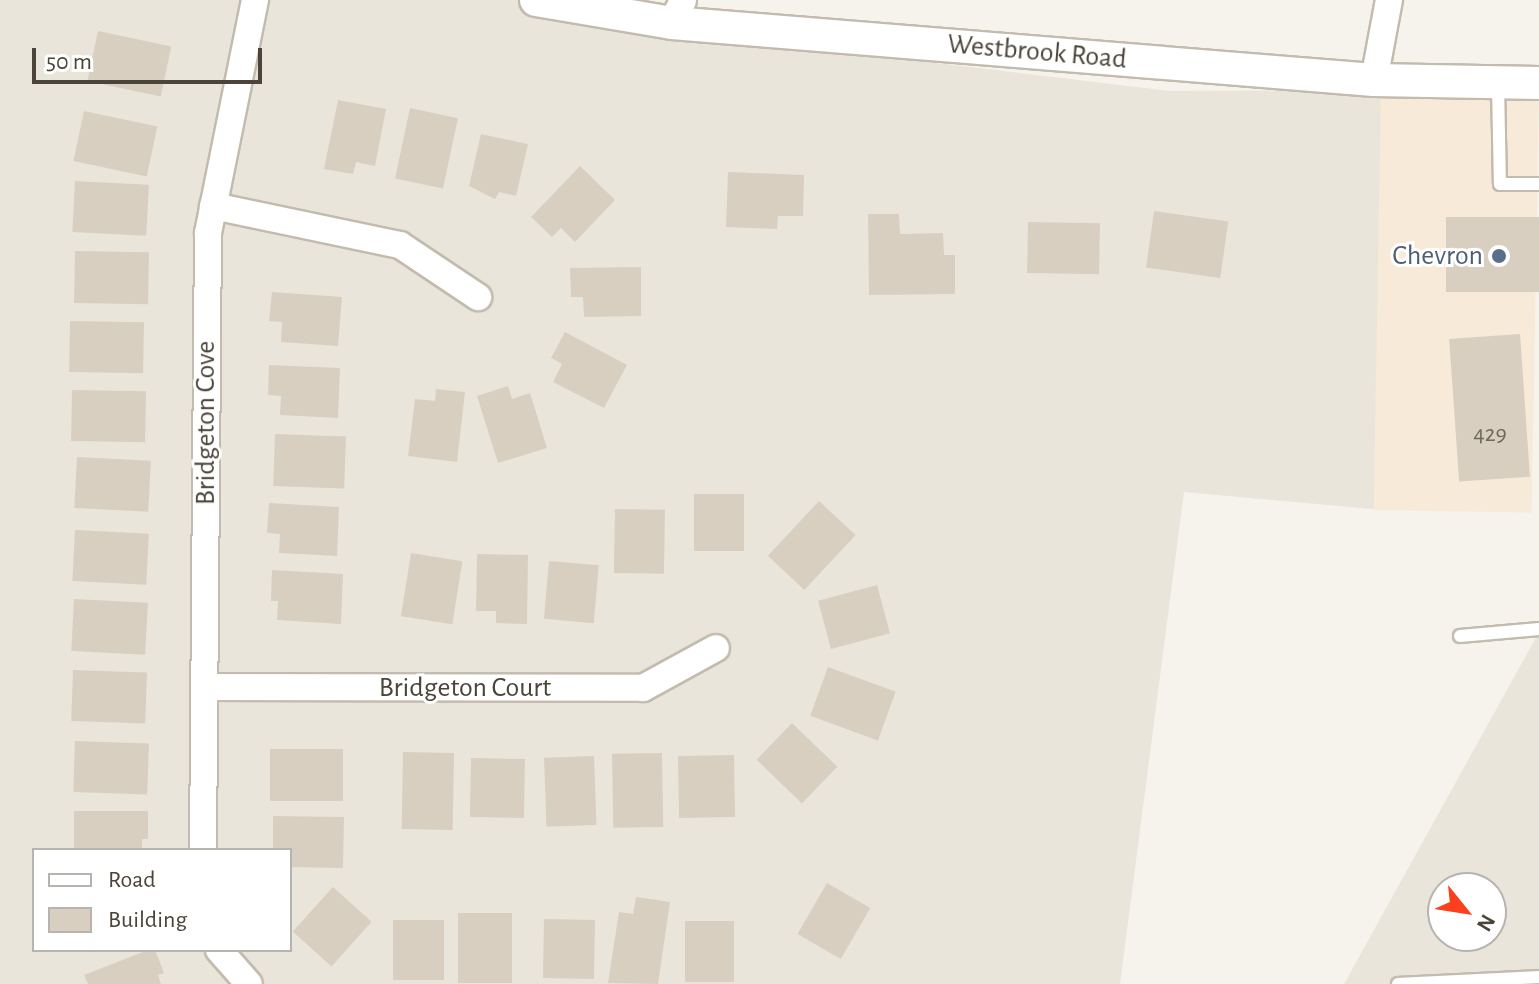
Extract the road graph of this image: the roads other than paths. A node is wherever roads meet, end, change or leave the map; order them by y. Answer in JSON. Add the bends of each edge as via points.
{"nodes":[{"id":1,"x":255,"y":0,"type":"edge"},
{"id":2,"x":536,"y":0,"type":"edge"},
{"id":3,"x":1389,"y":0,"type":"edge"},
{"id":4,"x":677,"y":7,"type":"edge"},
{"id":5,"x":1374,"y":80,"type":"junction"},
{"id":6,"x":1539,"y":83,"type":"edge"},
{"id":7,"x":1498,"y":84,"type":"junction"},
{"id":8,"x":1539,"y":184,"type":"edge"},
{"id":9,"x":213,"y":206,"type":"junction"},
{"id":10,"x":478,"y":297,"type":"dead end"},
{"id":11,"x":1539,"y":629,"type":"edge"},
{"id":12,"x":1460,"y":636,"type":"dead end"},
{"id":13,"x":716,"y":648,"type":"dead end"},
{"id":14,"x":204,"y":687,"type":"junction"},
{"id":15,"x":203,"y":848,"type":"edge"},
{"id":16,"x":221,"y":952,"type":"edge"},
{"id":17,"x":1539,"y":977,"type":"edge"},
{"id":18,"x":249,"y":984,"type":"edge"},
{"id":19,"x":1398,"y":984,"type":"edge"}],
"edges":[{"from":1,"to":9,"type":"street","name":"Bridgeton Cove"},
{"from":2,"to":4,"type":"street","name":"Westbrook Road"},
{"from":3,"to":5,"type":"street"},
{"from":4,"to":5,"type":"street","name":"Westbrook Road"},
{"from":5,"to":7,"type":"street","name":"Westbrook Road"},
{"from":6,"to":7,"type":"street","name":"Westbrook Road"},
{"from":7,"to":8,"type":"lane","via":[[1500,184]]},
{"from":9,"to":10,"type":"street","via":[[400,245]]},
{"from":9,"to":14,"type":"street","name":"Bridgeton Cove","via":[[208,233]]},
{"from":11,"to":12,"type":"lane"},
{"from":13,"to":14,"type":"street","name":"Bridgeton Court","via":[[643,688]]},
{"from":14,"to":15,"type":"street","name":"Bridgeton Cove"},
{"from":16,"to":18,"type":"street"},
{"from":17,"to":19,"type":"lane"}]}
